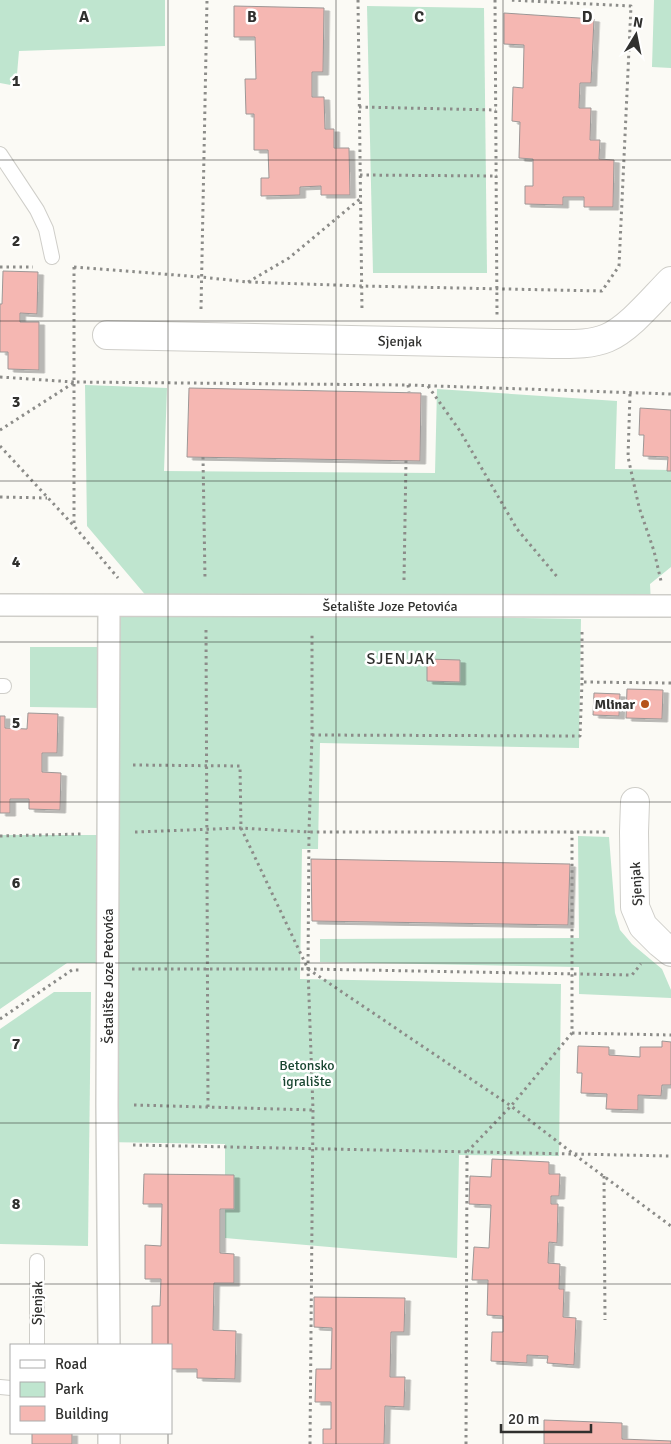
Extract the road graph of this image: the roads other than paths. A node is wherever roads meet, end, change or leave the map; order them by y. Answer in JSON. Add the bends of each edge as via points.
{"nodes":[{"id":1,"x":0,"y":154,"type":"edge"},
{"id":2,"x":52,"y":257,"type":"dead end"},
{"id":3,"x":671,"y":281,"type":"edge"},
{"id":4,"x":107,"y":335,"type":"dead end"},
{"id":5,"x":0,"y":605,"type":"edge"},
{"id":6,"x":109,"y":606,"type":"junction"},
{"id":7,"x":671,"y":606,"type":"edge"},
{"id":8,"x":635,"y":802,"type":"dead end"},
{"id":9,"x":666,"y":948,"type":"edge"},
{"id":10,"x":37,"y":1261,"type":"dead end"},
{"id":11,"x":37,"y":1344,"type":"edge"},
{"id":12,"x":109,"y":1344,"type":"edge"}],
"edges":[{"from":1,"to":2,"type":"lane","via":[[37,210],[46,229]]},
{"from":3,"to":4,"type":"street","name":"Sjenjak","via":[[627,326],[608,338],[584,344]]},
{"from":5,"to":6,"type":"street","name":"Šetalište Joze Petovića"},
{"from":6,"to":7,"type":"street","name":"Šetalište Joze Petovića"},
{"from":6,"to":12,"type":"street","name":"Šetalište Joze Petovića"},
{"from":8,"to":9,"type":"street","name":"Sjenjak","via":[[635,907],[644,926]]},
{"from":10,"to":11,"type":"lane","name":"Sjenjak"}]}
